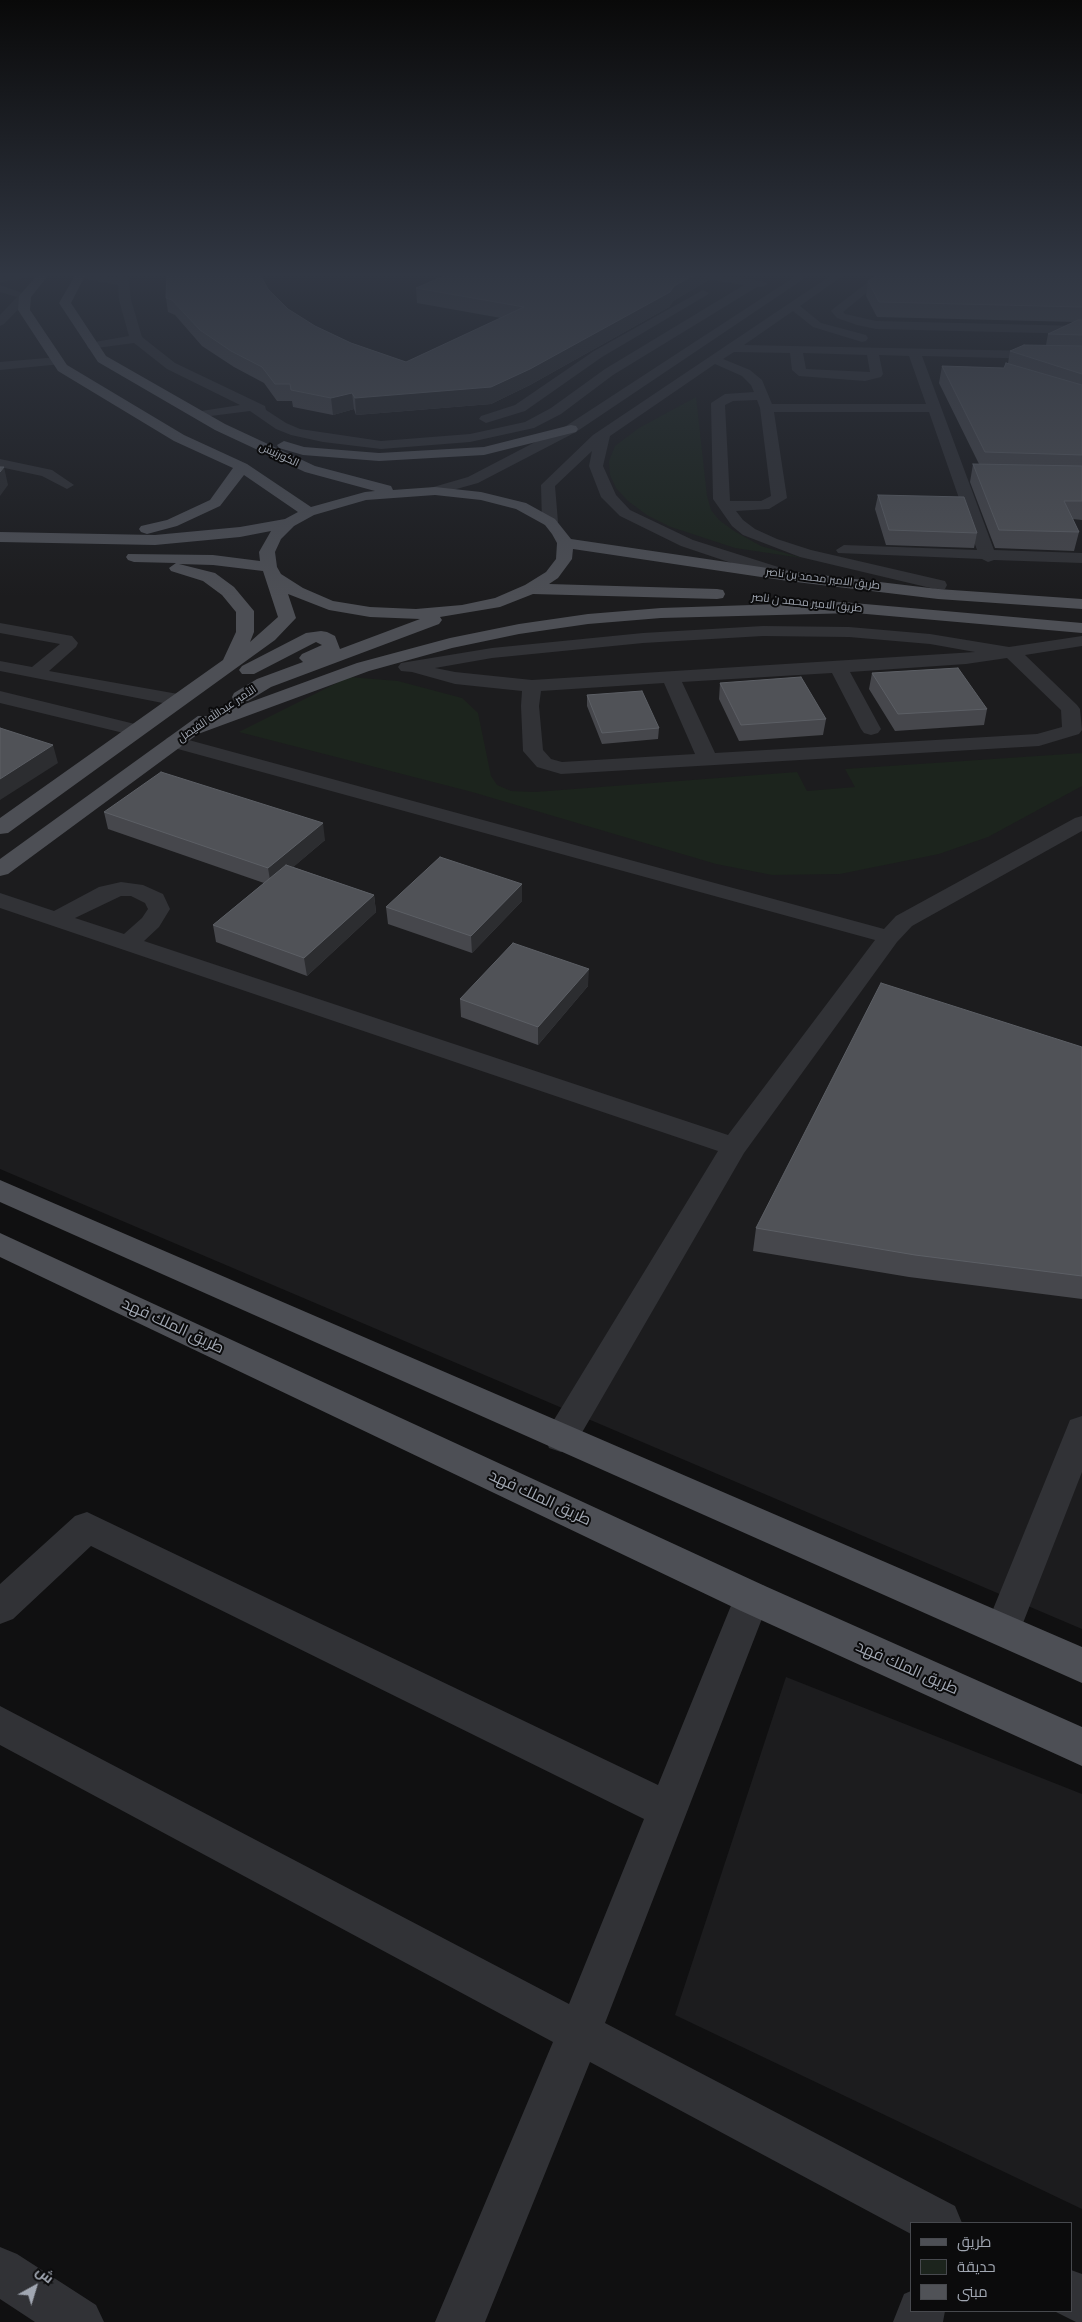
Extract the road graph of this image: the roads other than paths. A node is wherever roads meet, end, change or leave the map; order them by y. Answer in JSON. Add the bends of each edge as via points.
{"nodes":[{"id":1,"x":83,"y":380,"type":"edge"},
{"id":2,"x":139,"y":380,"type":"edge"},
{"id":3,"x":202,"y":380,"type":"edge"},
{"id":4,"x":561,"y":380,"type":"edge"},
{"id":5,"x":598,"y":380,"type":"edge"},
{"id":6,"x":644,"y":380,"type":"edge"},
{"id":7,"x":685,"y":380,"type":"edge"},
{"id":8,"x":754,"y":380,"type":"edge"},
{"id":9,"x":924,"y":380,"type":"edge"},
{"id":10,"x":550,"y":388,"type":"junction"},
{"id":11,"x":579,"y":394,"type":"junction"},
{"id":12,"x":613,"y":401,"type":"junction"},
{"id":13,"x":764,"y":402,"type":"junction"},
{"id":14,"x":252,"y":407,"type":"junction"},
{"id":15,"x":933,"y":408,"type":"junction"},
{"id":16,"x":200,"y":415,"type":"junction"},
{"id":17,"x":471,"y":420,"type":"dead end"},
{"id":18,"x":324,"y":424,"type":"edge"},
{"id":19,"x":220,"y":427,"type":"junction"},
{"id":20,"x":570,"y":429,"type":"junction"},
{"id":21,"x":603,"y":435,"type":"junction"},
{"id":22,"x":0,"y":463,"type":"edge"},
{"id":23,"x":242,"y":467,"type":"junction"},
{"id":24,"x":957,"y":475,"type":"junction"},
{"id":25,"x":976,"y":475,"type":"edge"},
{"id":26,"x":67,"y":485,"type":"dead end"},
{"id":27,"x":435,"y":491,"type":"junction"},
{"id":28,"x":397,"y":492,"type":"junction"},
{"id":29,"x":724,"y":506,"type":"junction"},
{"id":30,"x":309,"y":512,"type":"junction"},
{"id":31,"x":550,"y":522,"type":"junction"},
{"id":32,"x":289,"y":523,"type":"junction"},
{"id":33,"x":0,"y":537,"type":"edge"},
{"id":34,"x":102,"y":539,"type":"junction"},
{"id":35,"x":565,"y":543,"type":"junction"},
{"id":36,"x":841,"y":550,"type":"dead end"},
{"id":37,"x":941,"y":554,"type":"junction"},
{"id":38,"x":995,"y":557,"type":"junction"},
{"id":39,"x":1082,"y":558,"type":"edge"},
{"id":40,"x":272,"y":572,"type":"junction"},
{"id":41,"x":1082,"y":573,"type":"edge"},
{"id":42,"x":788,"y":576,"type":"junction"},
{"id":43,"x":531,"y":589,"type":"junction"},
{"id":44,"x":939,"y":589,"type":"junction"},
{"id":45,"x":1082,"y":604,"type":"edge"},
{"id":46,"x":859,"y":608,"type":"junction"},
{"id":47,"x":462,"y":610,"type":"junction"},
{"id":48,"x":902,"y":612,"type":"junction"},
{"id":49,"x":0,"y":628,"type":"edge"},
{"id":50,"x":1082,"y":628,"type":"edge"},
{"id":51,"x":1082,"y":641,"type":"edge"},
{"id":52,"x":1012,"y":653,"type":"junction"},
{"id":53,"x":382,"y":662,"type":"junction"},
{"id":54,"x":231,"y":663,"type":"junction"},
{"id":55,"x":0,"y":666,"type":"edge"},
{"id":56,"x":407,"y":668,"type":"junction"},
{"id":57,"x":839,"y":668,"type":"junction"},
{"id":58,"x":35,"y":674,"type":"junction"},
{"id":59,"x":671,"y":678,"type":"junction"},
{"id":60,"x":264,"y":683,"type":"junction"},
{"id":61,"x":532,"y":686,"type":"junction"},
{"id":62,"x":0,"y":697,"type":"edge"},
{"id":63,"x":178,"y":700,"type":"junction"},
{"id":64,"x":159,"y":714,"type":"junction"},
{"id":65,"x":871,"y":728,"type":"dead end"},
{"id":66,"x":136,"y":730,"type":"junction"},
{"id":67,"x":182,"y":736,"type":"junction"},
{"id":68,"x":708,"y":760,"type":"junction"},
{"id":69,"x":1082,"y":822,"type":"edge"},
{"id":70,"x":0,"y":828,"type":"edge"},
{"id":71,"x":0,"y":870,"type":"edge"},
{"id":72,"x":0,"y":900,"type":"edge"},
{"id":73,"x":55,"y":919,"type":"junction"},
{"id":74,"x":889,"y":937,"type":"junction"},
{"id":75,"x":128,"y":943,"type":"junction"},
{"id":76,"x":734,"y":1147,"type":"junction"},
{"id":77,"x":0,"y":1190,"type":"edge"},
{"id":78,"x":0,"y":1244,"type":"edge"},
{"id":79,"x":1082,"y":1430,"type":"edge"},
{"id":80,"x":561,"y":1438,"type":"junction"},
{"id":81,"x":752,"y":1598,"type":"junction"},
{"id":82,"x":0,"y":1607,"type":"edge"},
{"id":83,"x":1003,"y":1629,"type":"junction"},
{"id":84,"x":1082,"y":1665,"type":"edge"},
{"id":85,"x":0,"y":1725,"type":"edge"},
{"id":86,"x":1082,"y":1747,"type":"edge"},
{"id":87,"x":668,"y":1810,"type":"junction"},
{"id":88,"x":579,"y":2034,"type":"junction"},
{"id":89,"x":936,"y":2222,"type":"edge"},
{"id":90,"x":0,"y":2271,"type":"edge"},
{"id":91,"x":79,"y":2322,"type":"edge"},
{"id":92,"x":460,"y":2322,"type":"edge"}],
"edges":[{"from":1,"to":23,"type":"main road","name":"الكورنيش","via":[[179,438]]},
{"from":2,"to":16,"type":"main road","name":"الكورنيش"},
{"from":3,"to":14,"type":"street"},
{"from":4,"to":10,"type":"street"},
{"from":5,"to":11,"type":"street"},
{"from":6,"to":12,"type":"street"},
{"from":7,"to":21,"type":"street"},
{"from":8,"to":13,"type":"street"},
{"from":9,"to":15,"type":"street"},
{"from":10,"to":11,"type":"street"},
{"from":10,"to":17,"type":"street","via":[[520,408],[500,416]]},
{"from":11,"to":12,"type":"street"},
{"from":11,"to":14,"type":"street","via":[[529,425],[511,430],[470,438],[381,445],[296,432]]},
{"from":12,"to":20,"type":"street"},
{"from":13,"to":15,"type":"street"},
{"from":13,"to":29,"type":"street","via":[[730,397],[718,402],[721,499]]},
{"from":13,"to":29,"type":"street","via":[[779,498],[764,506]]},
{"from":14,"to":16,"type":"street"},
{"from":14,"to":18,"type":"street"},
{"from":15,"to":24,"type":"street"},
{"from":16,"to":19,"type":"main road","name":"الكورنيش"},
{"from":19,"to":20,"type":"main road","via":[[303,451],[379,458],[484,451]]},
{"from":19,"to":28,"type":"main road","name":"الكورنيش","via":[[310,469]]},
{"from":20,"to":27,"type":"street","via":[[473,480]]},
{"from":21,"to":31,"type":"street","via":[[548,486]]},
{"from":21,"to":42,"type":"street","via":[[596,466],[609,497],[626,513],[687,543]]},
{"from":22,"to":26,"type":"street","via":[[47,473]]},
{"from":23,"to":30,"type":"main road","name":"الكورنيش"},
{"from":23,"to":34,"type":"main road","via":[[215,503],[172,523]]},
{"from":24,"to":25,"type":"street"},
{"from":24,"to":38,"type":"street"},
{"from":27,"to":28,"type":"main road"},
{"from":27,"to":31,"type":"main road","via":[[481,496],[521,506]]},
{"from":28,"to":30,"type":"main road","via":[[358,498]]},
{"from":29,"to":44,"type":"street","via":[[737,523],[771,542]]},
{"from":30,"to":32,"type":"main road"},
{"from":31,"to":35,"type":"main road"},
{"from":32,"to":34,"type":"main road","via":[[240,532],[155,540]]},
{"from":32,"to":40,"type":"main road","via":[[274,537],[267,552]]},
{"from":33,"to":34,"type":"main road"},
{"from":35,"to":42,"type":"main road","name":"طريق الامير محمد بن ناصر"},
{"from":35,"to":43,"type":"main road","via":[[564,559],[552,575]]},
{"from":36,"to":37,"type":"street"},
{"from":37,"to":38,"type":"street"},
{"from":37,"to":44,"type":"street"},
{"from":38,"to":39,"type":"street"},
{"from":38,"to":41,"type":"street","via":[[1012,569]]},
{"from":40,"to":47,"type":"main road","via":[[297,592],[321,602],[370,612],[416,614]]},
{"from":40,"to":54,"type":"main road","via":[[287,618],[269,636]]},
{"from":40,"to":54,"type":"main road","via":[[213,560],[122,557],[209,577],[228,591],[245,611],[245,632]]},
{"from":42,"to":44,"type":"main road","name":"طريق الامير محمد بن ناصر"},
{"from":42,"to":48,"type":"main road","via":[[752,575],[744,577],[742,582],[832,596]]},
{"from":43,"to":46,"type":"main road","name":"طريق الامير محمد ن ناصر","via":[[716,594]]},
{"from":43,"to":47,"type":"main road","via":[[500,602]]},
{"from":44,"to":45,"type":"main road","name":"طريق الامير محمد بن ناصر"},
{"from":46,"to":48,"type":"main road","name":"طريق الامير محمد ن ناصر"},
{"from":46,"to":53,"type":"main road","via":[[661,613],[588,619],[510,631]]},
{"from":47,"to":60,"type":"main road","name":"الأمير عبدالله الفيصل"},
{"from":48,"to":50,"type":"main road","name":"طريق الامير محمد ن ناصر"},
{"from":49,"to":58,"type":"street","via":[[69,643]]},
{"from":51,"to":52,"type":"street"},
{"from":52,"to":56,"type":"street","via":[[848,632],[763,631],[643,638],[501,652]]},
{"from":52,"to":57,"type":"street"},
{"from":52,"to":68,"type":"street","via":[[1070,709],[1072,730],[1039,740]]},
{"from":53,"to":56,"type":"street"},
{"from":53,"to":67,"type":"main road"},
{"from":54,"to":63,"type":"main road"},
{"from":55,"to":58,"type":"street"},
{"from":56,"to":61,"type":"street","via":[[455,678]]},
{"from":57,"to":59,"type":"street"},
{"from":57,"to":65,"type":"street"},
{"from":58,"to":63,"type":"street"},
{"from":59,"to":61,"type":"street"},
{"from":59,"to":68,"type":"street"},
{"from":60,"to":64,"type":"main road","via":[[290,665],[332,647],[329,640],[321,636],[307,639],[271,656],[199,699]]},
{"from":60,"to":67,"type":"main road","name":"الأمير عبدالله الفيصل"},
{"from":61,"to":68,"type":"street","via":[[533,751],[544,763],[561,768]]},
{"from":62,"to":66,"type":"street"},
{"from":63,"to":64,"type":"main road"},
{"from":64,"to":66,"type":"main road"},
{"from":66,"to":70,"type":"main road"},
{"from":67,"to":71,"type":"main road","name":"الأمير عبدالله الفيصل"},
{"from":67,"to":74,"type":"street"},
{"from":69,"to":74,"type":"street","via":[[904,922]]},
{"from":72,"to":73,"type":"street"},
{"from":73,"to":75,"type":"street"},
{"from":73,"to":75,"type":"street","via":[[107,892],[135,890],[155,899],[159,909],[152,922]]},
{"from":74,"to":76,"type":"street"},
{"from":75,"to":76,"type":"street"},
{"from":76,"to":80,"type":"street"},
{"from":77,"to":80,"type":"main road"},
{"from":78,"to":81,"type":"main road","name":"طريق الملك فهد"},
{"from":79,"to":83,"type":"street"},
{"from":80,"to":83,"type":"main road"},
{"from":81,"to":86,"type":"main road","name":"طريق الملك فهد"},
{"from":81,"to":87,"type":"street"},
{"from":82,"to":87,"type":"street","via":[[88,1527]]},
{"from":83,"to":84,"type":"main road"},
{"from":85,"to":88,"type":"street"},
{"from":87,"to":88,"type":"street"},
{"from":88,"to":89,"type":"street"},
{"from":88,"to":92,"type":"street"},
{"from":90,"to":91,"type":"street"}]}
